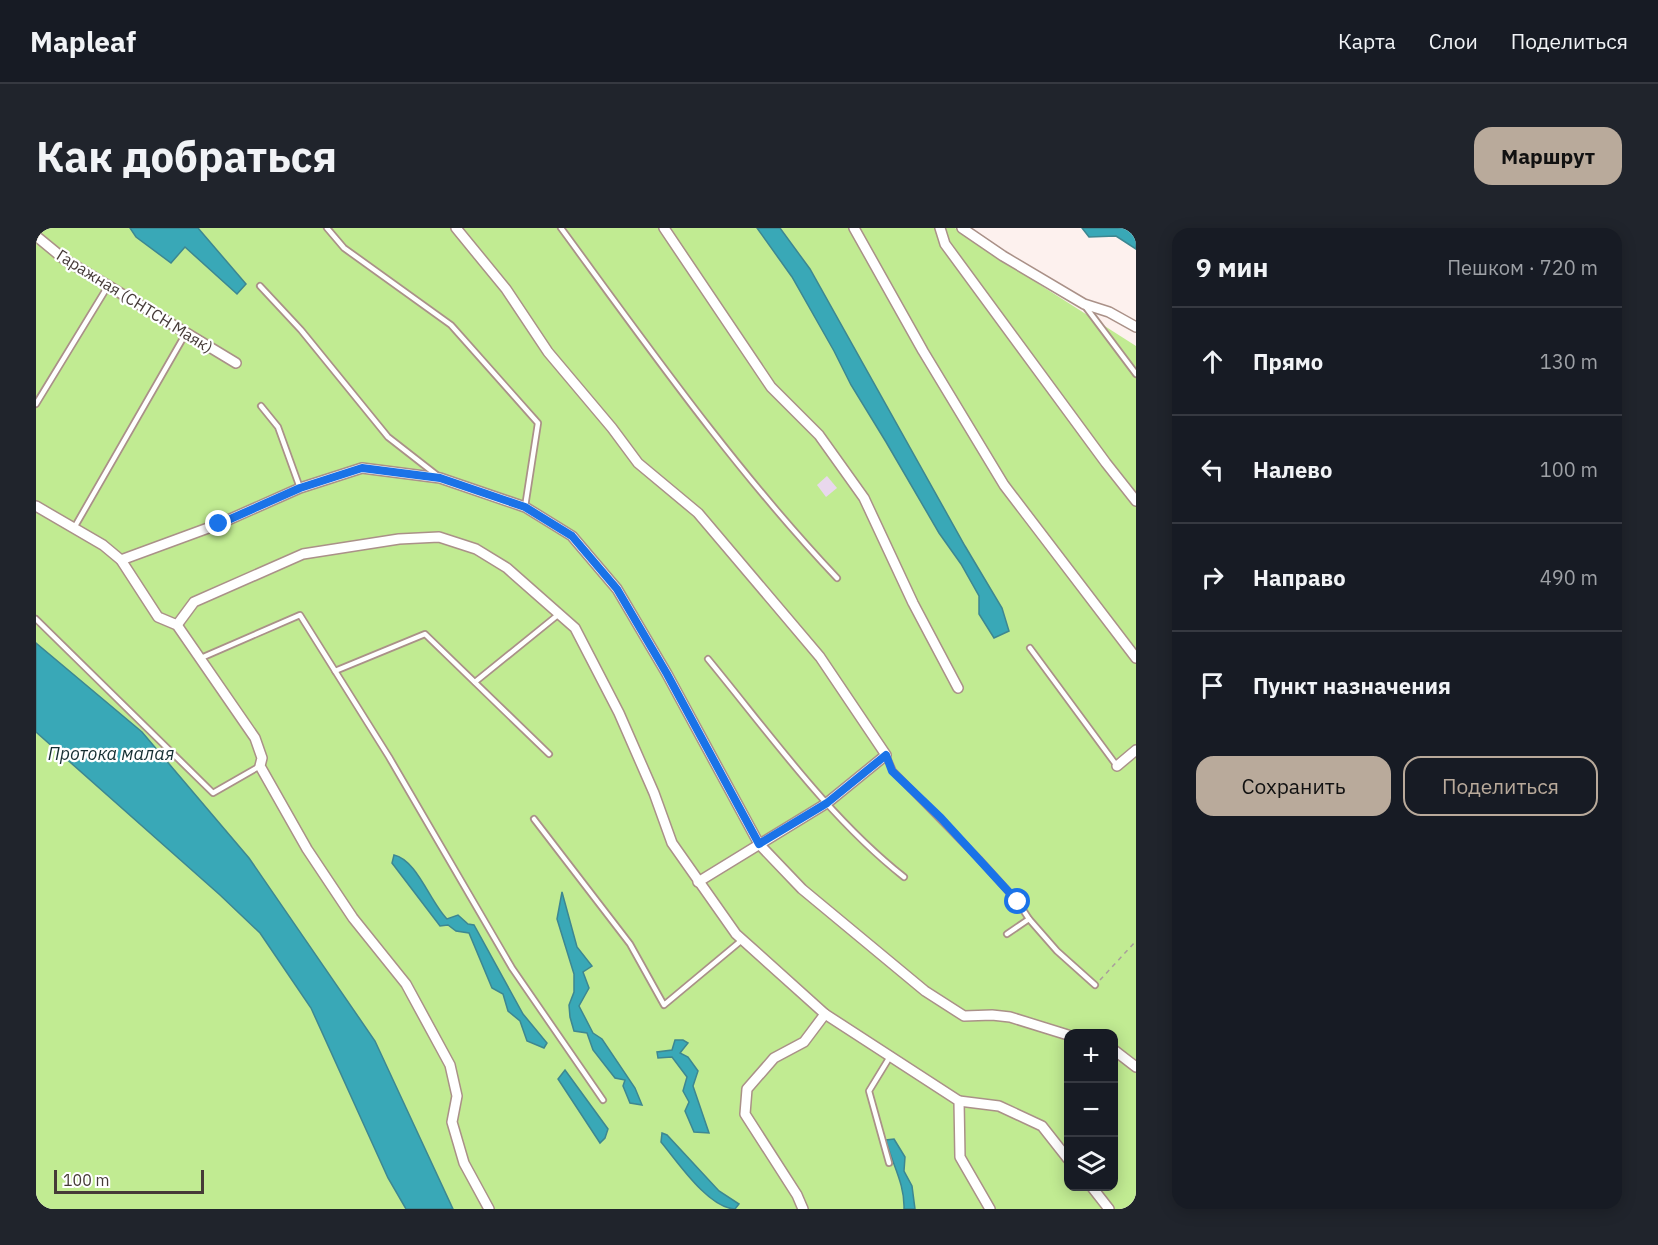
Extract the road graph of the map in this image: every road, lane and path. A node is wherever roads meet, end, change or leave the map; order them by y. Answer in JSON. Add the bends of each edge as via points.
{"nodes":[{"id":1,"x":327,"y":228,"type":"edge"},
{"id":2,"x":456,"y":228,"type":"edge"},
{"id":3,"x":561,"y":228,"type":"edge"},
{"id":4,"x":664,"y":228,"type":"edge"},
{"id":5,"x":854,"y":228,"type":"edge"},
{"id":6,"x":940,"y":228,"type":"edge"},
{"id":7,"x":962,"y":228,"type":"edge"},
{"id":8,"x":36,"y":236,"type":"edge"},
{"id":9,"x":108,"y":286,"type":"junction"},
{"id":10,"x":260,"y":286,"type":"dead end"},
{"id":11,"x":1084,"y":304,"type":"junction"},
{"id":12,"x":1136,"y":327,"type":"edge"},
{"id":13,"x":186,"y":333,"type":"junction"},
{"id":14,"x":236,"y":363,"type":"dead end"},
{"id":15,"x":1136,"y":375,"type":"edge"},
{"id":16,"x":36,"y":404,"type":"edge"},
{"id":17,"x":261,"y":406,"type":"dead end"},
{"id":18,"x":440,"y":478,"type":"junction"},
{"id":19,"x":300,"y":488,"type":"junction"},
{"id":20,"x":1136,"y":501,"type":"edge"},
{"id":21,"x":36,"y":506,"type":"edge"},
{"id":22,"x":525,"y":507,"type":"junction"},
{"id":23,"x":74,"y":528,"type":"junction"},
{"id":24,"x":121,"y":560,"type":"junction"},
{"id":25,"x":837,"y":578,"type":"dead end"},
{"id":26,"x":559,"y":614,"type":"junction"},
{"id":27,"x":36,"y":619,"type":"edge"},
{"id":28,"x":177,"y":625,"type":"junction"},
{"id":29,"x":1030,"y":648,"type":"dead end"},
{"id":30,"x":201,"y":658,"type":"junction"},
{"id":31,"x":1136,"y":658,"type":"edge"},
{"id":32,"x":708,"y":659,"type":"dead end"},
{"id":33,"x":335,"y":671,"type":"junction"},
{"id":34,"x":475,"y":682,"type":"junction"},
{"id":35,"x":958,"y":688,"type":"dead end"},
{"id":36,"x":1136,"y":750,"type":"edge"},
{"id":37,"x":549,"y":754,"type":"dead end"},
{"id":38,"x":886,"y":755,"type":"junction"},
{"id":39,"x":260,"y":766,"type":"junction"},
{"id":40,"x":1117,"y":766,"type":"joint"},
{"id":41,"x":827,"y":803,"type":"junction"},
{"id":42,"x":534,"y":819,"type":"dead end"},
{"id":43,"x":759,"y":844,"type":"junction"},
{"id":44,"x":904,"y":877,"type":"dead end"},
{"id":45,"x":698,"y":882,"type":"junction"},
{"id":46,"x":1029,"y":919,"type":"junction"},
{"id":47,"x":1007,"y":934,"type":"dead end"},
{"id":48,"x":742,"y":940,"type":"junction"},
{"id":49,"x":1136,"y":941,"type":"edge"},
{"id":50,"x":1095,"y":986,"type":"joint"},
{"id":51,"x":825,"y":1014,"type":"junction"},
{"id":52,"x":1064,"y":1034,"type":"edge"},
{"id":53,"x":1118,"y":1054,"type":"edge"},
{"id":54,"x":891,"y":1055,"type":"junction"},
{"id":55,"x":1136,"y":1067,"type":"edge"},
{"id":56,"x":603,"y":1100,"type":"dead end"},
{"id":57,"x":959,"y":1101,"type":"junction"},
{"id":58,"x":1064,"y":1154,"type":"edge"},
{"id":59,"x":889,"y":1163,"type":"dead end"},
{"id":60,"x":1095,"y":1191,"type":"edge"},
{"id":61,"x":489,"y":1209,"type":"edge"},
{"id":62,"x":802,"y":1209,"type":"edge"},
{"id":63,"x":990,"y":1209,"type":"edge"},
{"id":64,"x":1109,"y":1209,"type":"edge"}],
"edges":[{"from":1,"to":22,"type":"lane","via":[[344,248],[451,325],[538,423]]},
{"from":2,"to":38,"type":"street","via":[[506,289],[548,352],[638,463],[698,513],[820,657]]},
{"from":3,"to":25,"type":"lane","via":[[708,428]]},
{"from":4,"to":35,"type":"street","via":[[771,387],[819,435],[864,498]]},
{"from":5,"to":31,"type":"street","via":[[1004,485]]},
{"from":6,"to":20,"type":"street","via":[[945,244]]},
{"from":7,"to":11,"type":"street"},
{"from":8,"to":9,"type":"street","name":"Гаражная (СНТСН Маяк)"},
{"from":9,"to":13,"type":"street","name":"Гаражная (СНТСН Маяк)"},
{"from":9,"to":16,"type":"lane"},
{"from":10,"to":18,"type":"lane","via":[[388,437]]},
{"from":11,"to":12,"type":"street"},
{"from":11,"to":15,"type":"lane"},
{"from":13,"to":14,"type":"street","name":"Гаражная (СНТСН Маяк)"},
{"from":13,"to":23,"type":"lane"},
{"from":17,"to":19,"type":"lane","via":[[278,427]]},
{"from":18,"to":19,"type":"street","via":[[362,468]]},
{"from":18,"to":22,"type":"street"},
{"from":19,"to":24,"type":"street","via":[[219,524]]},
{"from":21,"to":23,"type":"street"},
{"from":22,"to":43,"type":"street","via":[[572,536],[617,589]]},
{"from":23,"to":24,"type":"street"},
{"from":24,"to":28,"type":"street","via":[[158,617]]},
{"from":26,"to":28,"type":"street","via":[[507,568],[476,549],[439,537],[303,554],[194,602]]},
{"from":26,"to":34,"type":"lane"},
{"from":26,"to":45,"type":"street","via":[[575,628],[619,712],[672,843]]},
{"from":27,"to":39,"type":"lane","via":[[213,793]]},
{"from":28,"to":30,"type":"street"},
{"from":29,"to":40,"type":"lane"},
{"from":30,"to":33,"type":"lane","via":[[300,615]]},
{"from":30,"to":39,"type":"street","via":[[255,738],[262,758]]},
{"from":32,"to":41,"type":"lane"},
{"from":33,"to":34,"type":"lane","via":[[424,634]]},
{"from":33,"to":56,"type":"lane","via":[[512,968]]},
{"from":34,"to":37,"type":"lane"},
{"from":36,"to":40,"type":"street"},
{"from":38,"to":41,"type":"street"},
{"from":38,"to":46,"type":"lane","via":[[892,771],[979,859]]},
{"from":39,"to":61,"type":"street","via":[[352,918],[406,984],[450,1065],[457,1096],[452,1122],[464,1163]]},
{"from":41,"to":43,"type":"street"},
{"from":41,"to":44,"type":"lane","via":[[873,853]]},
{"from":42,"to":48,"type":"lane","via":[[630,944],[664,1005]]},
{"from":43,"to":45,"type":"street"},
{"from":43,"to":52,"type":"street","via":[[802,890],[925,991],[964,1016],[1010,1017]]},
{"from":45,"to":48,"type":"street"},
{"from":46,"to":47,"type":"lane"},
{"from":46,"to":50,"type":"lane"},
{"from":48,"to":51,"type":"street"},
{"from":49,"to":50,"type":"path"},
{"from":51,"to":54,"type":"street"},
{"from":51,"to":62,"type":"street","via":[[804,1042],[774,1058],[747,1089],[745,1114]]},
{"from":53,"to":55,"type":"street"},
{"from":54,"to":57,"type":"street"},
{"from":54,"to":59,"type":"lane","via":[[869,1091]]},
{"from":57,"to":58,"type":"street","via":[[999,1106],[1042,1126]]},
{"from":57,"to":63,"type":"street","via":[[960,1157]]},
{"from":60,"to":64,"type":"street"}]}
